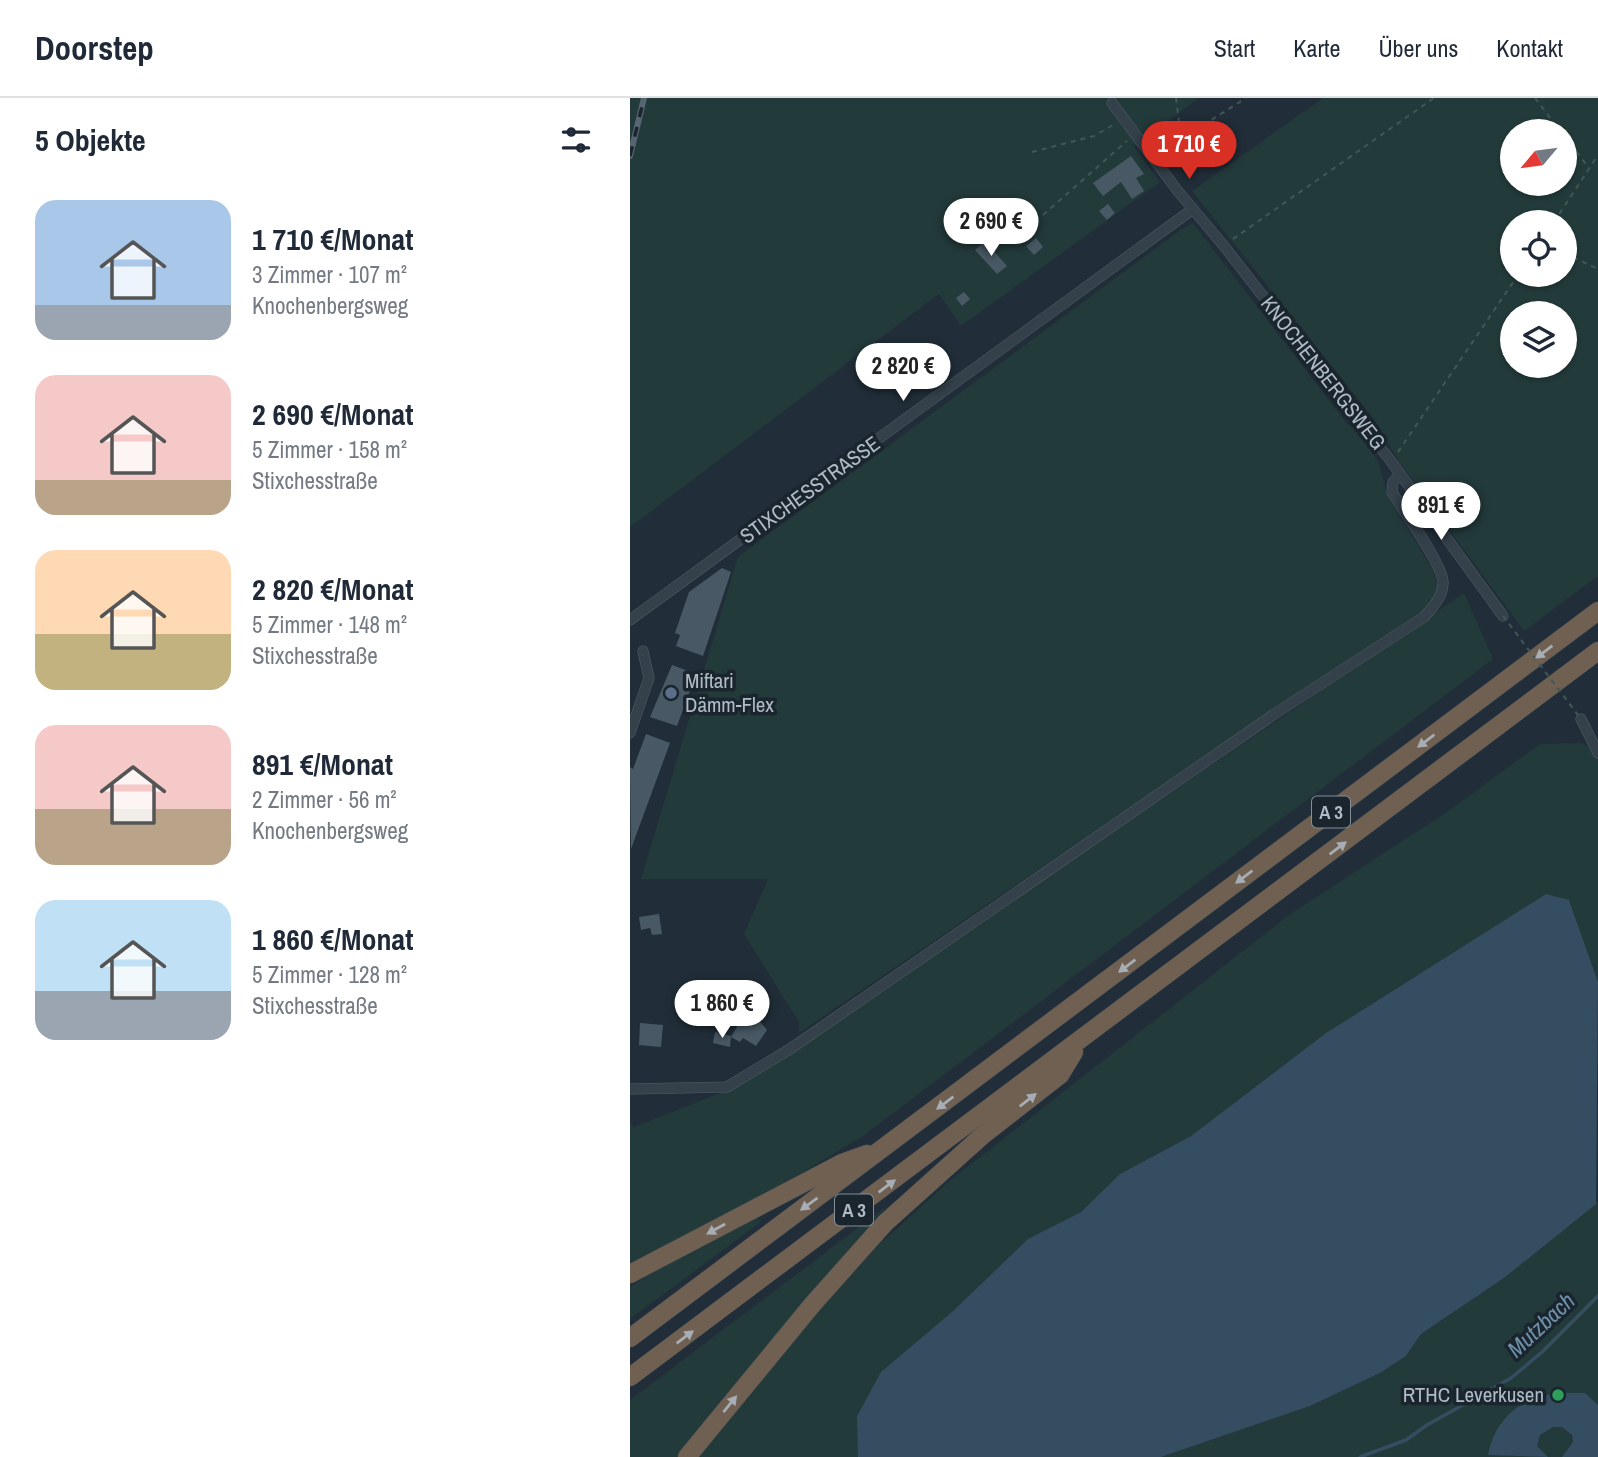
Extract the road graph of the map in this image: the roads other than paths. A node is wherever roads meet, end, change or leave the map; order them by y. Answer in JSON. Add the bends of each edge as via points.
{"nodes":[{"id":1,"x":1112,"y":103,"type":"dead end"},
{"id":2,"x":1192,"y":209,"type":"junction"},
{"id":3,"x":1399,"y":474,"type":"junction"},
{"id":4,"x":1598,"y":611,"type":"edge"},
{"id":5,"x":1503,"y":616,"type":"road end"},
{"id":6,"x":630,"y":620,"type":"edge"},
{"id":7,"x":643,"y":651,"type":"dead end"},
{"id":8,"x":1598,"y":651,"type":"edge"},
{"id":9,"x":1581,"y":719,"type":"road end"},
{"id":10,"x":630,"y":733,"type":"edge"},
{"id":11,"x":1598,"y":753,"type":"edge"},
{"id":12,"x":1079,"y":1043,"type":"junction"},
{"id":13,"x":630,"y":1089,"type":"edge"},
{"id":14,"x":884,"y":1149,"type":"junction"},
{"id":15,"x":630,"y":1275,"type":"edge"},
{"id":16,"x":630,"y":1338,"type":"edge"},
{"id":17,"x":630,"y":1377,"type":"edge"},
{"id":18,"x":687,"y":1457,"type":"edge"}],
"edges":[{"from":1,"to":2,"type":"street","name":"KNOCHENBERGSWEG"},
{"from":2,"to":3,"type":"street","name":"KNOCHENBERGSWEG"},
{"from":2,"to":6,"type":"street","name":"STIXCHESSTRASSE"},
{"from":3,"to":5,"type":"street","name":"KNOCHENBERGSWEG"},
{"from":3,"to":13,"type":"street","via":[[1392,492],[1444,583],[1438,602],[1424,617],[1273,715],[790,1049],[727,1087]]},
{"from":4,"to":14,"type":"highway","number":"A 3","one_way":true},
{"from":7,"to":10,"type":"street","via":[[649,678]]},
{"from":12,"to":8,"type":"highway","number":"A 3","one_way":true},
{"from":9,"to":11,"type":"street"},
{"from":17,"to":12,"type":"highway","number":"A 3","one_way":true},
{"from":18,"to":12,"type":"highway","one_way":true,"via":[[867,1242],[948,1165],[1060,1075]]},
{"from":14,"to":15,"type":"highway","one_way":true,"via":[[842,1163]]},
{"from":14,"to":16,"type":"highway","number":"A 3","one_way":true}]}
